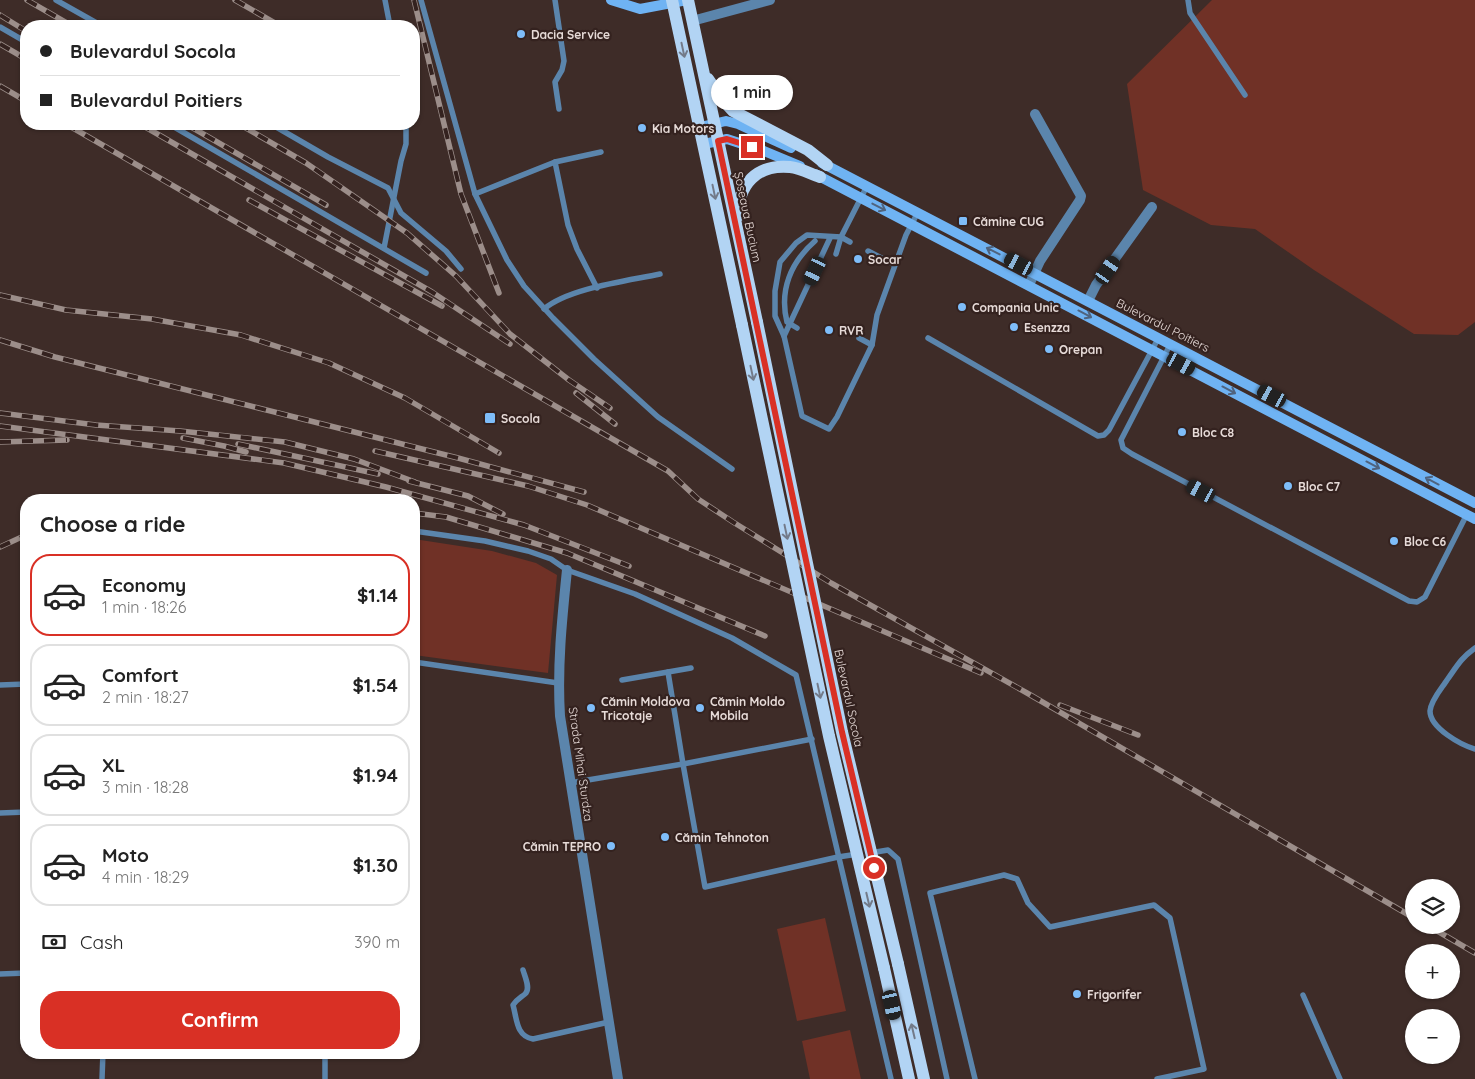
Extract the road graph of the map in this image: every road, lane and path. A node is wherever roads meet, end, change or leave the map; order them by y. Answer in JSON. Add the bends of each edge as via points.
{"nodes":[{"id":1,"x":56,"y":0,"type":"edge"},
{"id":2,"x":385,"y":0,"type":"edge"},
{"id":3,"x":421,"y":0,"type":"edge"},
{"id":4,"x":555,"y":0,"type":"edge"},
{"id":5,"x":611,"y":0,"type":"edge"},
{"id":6,"x":688,"y":0,"type":"edge"},
{"id":7,"x":770,"y":0,"type":"edge"},
{"id":8,"x":1188,"y":0,"type":"edge"},
{"id":9,"x":673,"y":1,"type":"edge"},
{"id":10,"x":91,"y":20,"type":"edge"},
{"id":11,"x":389,"y":20,"type":"edge"},
{"id":12,"x":692,"y":21,"type":"junction"},
{"id":13,"x":0,"y":27,"type":"edge"},
{"id":14,"x":20,"y":39,"type":"edge"},
{"id":15,"x":703,"y":71,"type":"junction"},
{"id":16,"x":1245,"y":95,"type":"dead end"},
{"id":17,"x":559,"y":109,"type":"dead end"},
{"id":18,"x":1035,"y":114,"type":"dead end"},
{"id":19,"x":714,"y":124,"type":"junction"},
{"id":20,"x":700,"y":127,"type":"junction"},
{"id":21,"x":179,"y":130,"type":"edge"},
{"id":22,"x":281,"y":130,"type":"edge"},
{"id":23,"x":406,"y":130,"type":"edge"},
{"id":24,"x":718,"y":141,"type":"junction"},
{"id":25,"x":704,"y":144,"type":"junction"},
{"id":26,"x":601,"y":152,"type":"dead end"},
{"id":27,"x":555,"y":162,"type":"junction"},
{"id":28,"x":827,"y":165,"type":"junction"},
{"id":29,"x":820,"y":177,"type":"junction"},
{"id":30,"x":867,"y":186,"type":"junction"},
{"id":31,"x":475,"y":194,"type":"junction"},
{"id":32,"x":861,"y":198,"type":"junction"},
{"id":33,"x":395,"y":199,"type":"junction"},
{"id":34,"x":1152,"y":207,"type":"dead end"},
{"id":35,"x":918,"y":212,"type":"junction"},
{"id":36,"x":912,"y":224,"type":"junction"},
{"id":37,"x":737,"y":231,"type":"junction"},
{"id":38,"x":835,"y":237,"type":"junction"},
{"id":39,"x":850,"y":242,"type":"dead end"},
{"id":40,"x":384,"y":248,"type":"junction"},
{"id":41,"x":868,"y":251,"type":"dead end"},
{"id":42,"x":836,"y":254,"type":"dead end"},
{"id":43,"x":895,"y":265,"type":"junction"},
{"id":44,"x":461,"y":269,"type":"dead end"},
{"id":45,"x":426,"y":273,"type":"dead end"},
{"id":46,"x":1035,"y":273,"type":"junction"},
{"id":47,"x":660,"y":274,"type":"dead end"},
{"id":48,"x":1029,"y":285,"type":"junction"},
{"id":49,"x":597,"y":288,"type":"junction"},
{"id":50,"x":1088,"y":301,"type":"junction"},
{"id":51,"x":544,"y":309,"type":"junction"},
{"id":52,"x":757,"y":322,"type":"joint"},
{"id":53,"x":797,"y":328,"type":"dead end"},
{"id":54,"x":784,"y":336,"type":"junction"},
{"id":55,"x":1159,"y":337,"type":"junction"},
{"id":56,"x":860,"y":338,"type":"dead end"},
{"id":57,"x":928,"y":338,"type":"dead end"},
{"id":58,"x":1171,"y":343,"type":"junction"},
{"id":59,"x":872,"y":345,"type":"junction"},
{"id":60,"x":1152,"y":349,"type":"junction"},
{"id":61,"x":1164,"y":355,"type":"junction"},
{"id":62,"x":732,"y":469,"type":"dead end"},
{"id":63,"x":1475,"y":503,"type":"edge"},
{"id":64,"x":1471,"y":516,"type":"edge"},
{"id":65,"x":420,"y":532,"type":"edge"},
{"id":66,"x":567,"y":570,"type":"junction"},
{"id":67,"x":1475,"y":648,"type":"edge"},
{"id":68,"x":420,"y":663,"type":"edge"},
{"id":69,"x":691,"y":668,"type":"dead end"},
{"id":70,"x":668,"y":672,"type":"junction"},
{"id":71,"x":622,"y":680,"type":"dead end"},
{"id":72,"x":558,"y":683,"type":"junction"},
{"id":73,"x":20,"y":684,"type":"edge"},
{"id":74,"x":0,"y":685,"type":"edge"},
{"id":75,"x":812,"y":739,"type":"junction"},
{"id":76,"x":1475,"y":749,"type":"edge"},
{"id":77,"x":683,"y":764,"type":"junction"},
{"id":78,"x":570,"y":783,"type":"junction"},
{"id":79,"x":20,"y":812,"type":"edge"},
{"id":80,"x":0,"y":813,"type":"edge"},
{"id":81,"x":838,"y":857,"type":"junction"},
{"id":82,"x":523,"y":970,"type":"dead end"},
{"id":83,"x":20,"y":973,"type":"edge"},
{"id":84,"x":0,"y":974,"type":"edge"},
{"id":85,"x":1303,"y":995,"type":"dead end"},
{"id":86,"x":609,"y":1022,"type":"junction"},
{"id":87,"x":103,"y":1059,"type":"edge"},
{"id":88,"x":324,"y":1059,"type":"edge"},
{"id":89,"x":102,"y":1079,"type":"edge"},
{"id":90,"x":325,"y":1079,"type":"edge"},
{"id":91,"x":618,"y":1079,"type":"edge"},
{"id":92,"x":891,"y":1079,"type":"edge"},
{"id":93,"x":909,"y":1079,"type":"edge"},
{"id":94,"x":924,"y":1079,"type":"edge"},
{"id":95,"x":948,"y":1079,"type":"edge"},
{"id":96,"x":975,"y":1079,"type":"edge"},
{"id":97,"x":1157,"y":1079,"type":"edge"},
{"id":98,"x":1340,"y":1079,"type":"edge"}],
"edges":[{"from":1,"to":10,"type":"lane"},
{"from":2,"to":11,"type":"lane"},
{"from":3,"to":31,"type":"lane"},
{"from":4,"to":17,"type":"lane","via":[[564,61],[555,82]]},
{"from":5,"to":9,"type":"main road","via":[[640,9]]},
{"from":6,"to":9,"type":"main road"},
{"from":6,"to":12,"type":"main road","name":"Șoseaua Bucium"},
{"from":7,"to":12,"type":"street"},
{"from":8,"to":16,"type":"lane","via":[[1190,13]]},
{"from":9,"to":20,"type":"main road","one_way":true},
{"from":12,"to":15,"type":"main road","name":"Șoseaua Bucium"},
{"from":13,"to":14,"type":"lane"},
{"from":15,"to":19,"type":"main road","name":"Șoseaua Bucium"},
{"from":15,"to":28,"type":"main road","via":[[734,111],[808,150]]},
{"from":18,"to":46,"type":"street","via":[[1081,196]]},
{"from":19,"to":20,"type":"main road","name":"Bulevardul Poitiers"},
{"from":19,"to":24,"type":"main road","name":"Șoseaua Bucium"},
{"from":19,"to":28,"type":"main road","name":"Bulevardul Poitiers","via":[[726,121],[747,127]]},
{"from":20,"to":25,"type":"main road"},
{"from":21,"to":40,"type":"lane"},
{"from":22,"to":33,"type":"lane","via":[[388,188]]},
{"from":23,"to":33,"type":"lane"},
{"from":24,"to":25,"type":"main road","name":"Bulevardul Poitiers"},
{"from":24,"to":29,"type":"main road","name":"Bulevardul Poitiers","via":[[727,139],[747,145]]},
{"from":24,"to":37,"type":"main road","name":"Șoseaua Bucium"},
{"from":25,"to":93,"type":"main road","one_way":true,"bridge":true,"via":[[829,736]]},
{"from":26,"to":27,"type":"lane"},
{"from":27,"to":31,"type":"lane"},
{"from":27,"to":49,"type":"lane","via":[[568,225]]},
{"from":28,"to":30,"type":"main road","name":"Bulevardul Poitiers"},
{"from":29,"to":32,"type":"main road","name":"Bulevardul Poitiers"},
{"from":29,"to":37,"type":"main road","via":[[791,167],[769,168],[755,174],[744,187],[738,208]]},
{"from":30,"to":32,"type":"lane"},
{"from":30,"to":35,"type":"main road","name":"Bulevardul Poitiers"},
{"from":31,"to":51,"type":"lane","via":[[507,260]]},
{"from":32,"to":36,"type":"main road","name":"Bulevardul Poitiers","one_way":true},
{"from":32,"to":38,"type":"lane"},
{"from":33,"to":40,"type":"lane"},
{"from":33,"to":44,"type":"lane","via":[[401,213],[446,251]]},
{"from":34,"to":50,"type":"street"},
{"from":35,"to":36,"type":"lane"},
{"from":46,"to":35,"type":"main road","name":"Bulevardul Poitiers","one_way":true},
{"from":36,"to":43,"type":"lane"},
{"from":36,"to":48,"type":"main road","name":"Bulevardul Poitiers"},
{"from":37,"to":52,"type":"main road","name":"Șoseaua Bucium"},
{"from":38,"to":39,"type":"lane"},
{"from":38,"to":42,"type":"lane"},
{"from":38,"to":53,"type":"lane","bridge":true,"via":[[815,241],[794,264],[784,310],[787,322]]},
{"from":38,"to":54,"type":"lane"},
{"from":38,"to":54,"type":"lane","via":[[807,235],[780,262],[774,316]]},
{"from":40,"to":45,"type":"lane"},
{"from":41,"to":43,"type":"lane"},
{"from":43,"to":59,"type":"lane","via":[[877,315]]},
{"from":46,"to":48,"type":"street"},
{"from":46,"to":50,"type":"main road","name":"Bulevardul Poitiers"},
{"from":47,"to":49,"type":"lane"},
{"from":48,"to":60,"type":"main road","name":"Bulevardul Poitiers","one_way":true},
{"from":49,"to":51,"type":"lane","via":[[555,300]]},
{"from":50,"to":55,"type":"main road","name":"Bulevardul Poitiers"},
{"from":51,"to":62,"type":"lane","via":[[658,417]]},
{"from":94,"to":52,"type":"main road","name":"Bulevardul Socola","one_way":true,"bridge":true,"via":[[842,732]]},
{"from":54,"to":59,"type":"lane","via":[[802,416],[829,429]]},
{"from":55,"to":58,"type":"main road","name":"Bulevardul Poitiers"},
{"from":55,"to":60,"type":"lane"},
{"from":56,"to":59,"type":"lane"},
{"from":57,"to":60,"type":"lane","via":[[1098,436],[1109,430]]},
{"from":58,"to":61,"type":"lane"},
{"from":63,"to":58,"type":"main road","name":"Bulevardul Poitiers","one_way":true},
{"from":60,"to":61,"type":"main road","name":"Bulevardul Poitiers"},
{"from":61,"to":64,"type":"main road","name":"Bulevardul Poitiers","one_way":true},
{"from":61,"to":64,"type":"lane","via":[[1121,440],[1123,448],[1410,601],[1417,602],[1425,597]]},
{"from":65,"to":66,"type":"lane","via":[[528,551]]},
{"from":66,"to":72,"type":"street","name":"Strada Mihai Sturdza"},
{"from":66,"to":75,"type":"lane","via":[[644,598],[732,638],[796,675]]},
{"from":67,"to":76,"type":"lane","via":[[1462,657],[1430,709],[1432,721],[1464,746]]},
{"from":68,"to":72,"type":"lane"},
{"from":69,"to":70,"type":"lane"},
{"from":70,"to":71,"type":"lane"},
{"from":70,"to":77,"type":"lane"},
{"from":72,"to":78,"type":"street","name":"Strada Mihai Sturdza"},
{"from":73,"to":74,"type":"lane"},
{"from":75,"to":77,"type":"lane"},
{"from":75,"to":81,"type":"lane"},
{"from":77,"to":78,"type":"lane"},
{"from":77,"to":81,"type":"lane","via":[[705,887]]},
{"from":78,"to":86,"type":"street","name":"Strada Mihai Sturdza"},
{"from":79,"to":80,"type":"lane"},
{"from":81,"to":92,"type":"lane"},
{"from":81,"to":95,"type":"lane","via":[[888,850],[898,860]]},
{"from":82,"to":86,"type":"lane","via":[[528,989],[513,1005],[520,1033],[526,1038]]},
{"from":83,"to":84,"type":"lane"},
{"from":85,"to":98,"type":"lane"},
{"from":86,"to":91,"type":"street","name":"Strada Mihai Sturdza"},
{"from":87,"to":89,"type":"lane"},
{"from":88,"to":90,"type":"lane"},
{"from":96,"to":97,"type":"lane","via":[[930,892],[1004,875],[1017,879],[1028,903],[1050,927],[1154,905],[1170,918],[1204,1069]]}]}
